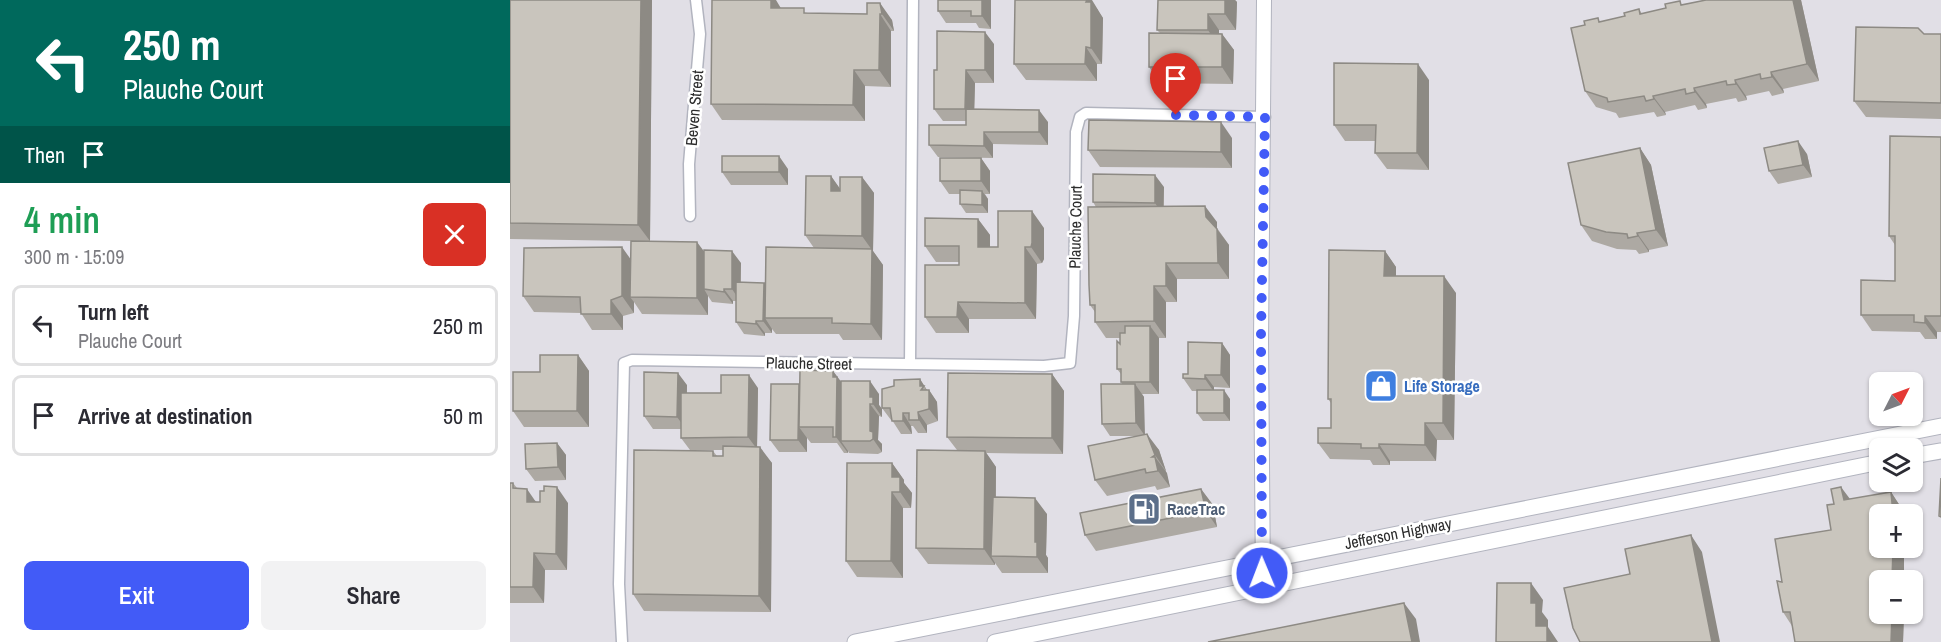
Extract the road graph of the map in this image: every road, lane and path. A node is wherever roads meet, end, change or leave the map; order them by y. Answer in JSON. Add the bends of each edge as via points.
{"nodes":[{"id":1,"x":696,"y":0,"type":"edge"},
{"id":2,"x":913,"y":0,"type":"edge"},
{"id":3,"x":1264,"y":0,"type":"edge"},
{"id":4,"x":1265,"y":117,"type":"junction"},
{"id":5,"x":690,"y":216,"type":"dead end"},
{"id":6,"x":910,"y":364,"type":"junction"},
{"id":7,"x":1941,"y":426,"type":"edge"},
{"id":8,"x":1941,"y":451,"type":"edge"},
{"id":9,"x":1923,"y":454,"type":"edge"},
{"id":10,"x":1869,"y":464,"type":"edge"},
{"id":11,"x":1262,"y":559,"type":"junction"},
{"id":12,"x":1263,"y":586,"type":"junction"},
{"id":13,"x":622,"y":642,"type":"edge"},
{"id":14,"x":855,"y":642,"type":"edge"},
{"id":15,"x":995,"y":642,"type":"edge"}],
"edges":[{"from":1,"to":5,"type":"street","name":"Beven Street","via":[[700,34],[690,156]]},
{"from":2,"to":6,"type":"street"},
{"from":3,"to":4,"type":"street"},
{"from":4,"to":6,"type":"street","name":"Plauche Court","via":[[1086,113],[1080,117],[1076,132],[1070,363]]},
{"from":4,"to":11,"type":"street"},
{"from":6,"to":13,"type":"street","name":"Plauche Street","via":[[632,360],[624,363],[619,584]]},
{"from":7,"to":11,"type":"main road","name":"Jefferson Highway"},
{"from":8,"to":9,"type":"main road"},
{"from":10,"to":12,"type":"main road","name":"Jefferson Highway"},
{"from":11,"to":12,"type":"street"},
{"from":11,"to":14,"type":"main road","name":"Jefferson Highway"},
{"from":12,"to":15,"type":"main road","name":"Jefferson Highway"}]}
